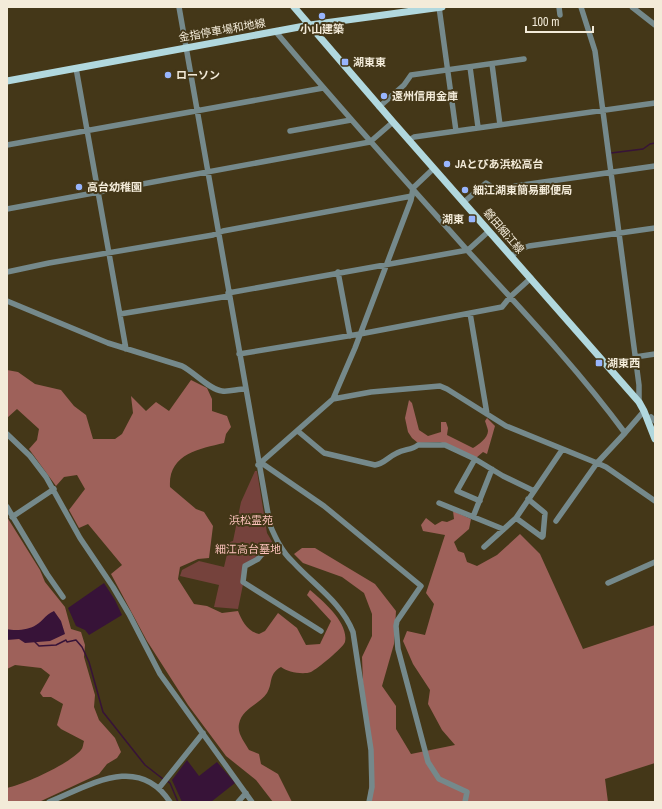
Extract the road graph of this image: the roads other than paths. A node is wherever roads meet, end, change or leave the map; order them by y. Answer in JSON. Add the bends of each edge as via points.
{"nodes":[{"id":1,"x":179,"y":7,"type":"edge"},
{"id":2,"x":294,"y":7,"type":"edge"},
{"id":3,"x":439,"y":7,"type":"edge"},
{"id":4,"x":442,"y":7,"type":"edge"},
{"id":5,"x":559,"y":7,"type":"edge"},
{"id":6,"x":581,"y":7,"type":"edge"},
{"id":7,"x":632,"y":7,"type":"edge"},
{"id":8,"x":429,"y":8,"type":"edge"},
{"id":9,"x":394,"y":10,"type":"edge"},
{"id":10,"x":560,"y":15,"type":"dead end"},
{"id":11,"x":655,"y":24,"type":"edge"},
{"id":12,"x":310,"y":26,"type":"junction"},
{"id":13,"x":276,"y":32,"type":"junction"},
{"id":14,"x":185,"y":48,"type":"junction"},
{"id":15,"x":524,"y":59,"type":"dead end"},
{"id":16,"x":492,"y":64,"type":"junction"},
{"id":17,"x":470,"y":67,"type":"junction"},
{"id":18,"x":76,"y":68,"type":"junction"},
{"id":19,"x":447,"y":70,"type":"junction"},
{"id":20,"x":7,"y":80,"type":"edge"},
{"id":21,"x":323,"y":88,"type":"junction"},
{"id":22,"x":655,"y":103,"type":"edge"},
{"id":23,"x":379,"y":106,"type":"junction"},
{"id":24,"x":602,"y":110,"type":"junction"},
{"id":25,"x":196,"y":111,"type":"junction"},
{"id":26,"x":351,"y":120,"type":"junction"},
{"id":27,"x":393,"y":122,"type":"junction"},
{"id":28,"x":500,"y":125,"type":"junction"},
{"id":29,"x":478,"y":127,"type":"junction"},
{"id":30,"x":87,"y":131,"type":"junction"},
{"id":31,"x":290,"y":131,"type":"dead end"},
{"id":32,"x":456,"y":131,"type":"junction"},
{"id":33,"x":409,"y":140,"type":"junction"},
{"id":34,"x":370,"y":142,"type":"junction"},
{"id":35,"x":7,"y":146,"type":"edge"},
{"id":36,"x":655,"y":166,"type":"edge"},
{"id":37,"x":433,"y":169,"type":"junction"},
{"id":38,"x":207,"y":171,"type":"junction"},
{"id":39,"x":610,"y":172,"type":"junction"},
{"id":40,"x":413,"y":188,"type":"junction"},
{"id":41,"x":98,"y":192,"type":"junction"},
{"id":42,"x":412,"y":196,"type":"junction"},
{"id":43,"x":464,"y":202,"type":"junction"},
{"id":44,"x":7,"y":208,"type":"edge"},
{"id":45,"x":655,"y":228,"type":"edge"},
{"id":46,"x":489,"y":231,"type":"junction"},
{"id":47,"x":218,"y":233,"type":"junction"},
{"id":48,"x":619,"y":234,"type":"junction"},
{"id":49,"x":468,"y":250,"type":"junction"},
{"id":50,"x":109,"y":254,"type":"junction"},
{"id":51,"x":512,"y":256,"type":"junction"},
{"id":52,"x":386,"y":265,"type":"junction"},
{"id":53,"x":7,"y":272,"type":"edge"},
{"id":54,"x":338,"y":272,"type":"junction"},
{"id":55,"x":531,"y":278,"type":"junction"},
{"id":56,"x":229,"y":295,"type":"junction"},
{"id":57,"x":510,"y":297,"type":"junction"},
{"id":58,"x":7,"y":301,"type":"edge"},
{"id":59,"x":470,"y":313,"type":"junction"},
{"id":60,"x":120,"y":314,"type":"junction"},
{"id":61,"x":360,"y":334,"type":"junction"},
{"id":62,"x":350,"y":336,"type":"junction"},
{"id":63,"x":126,"y":349,"type":"junction"},
{"id":64,"x":239,"y":354,"type":"junction"},
{"id":65,"x":655,"y":354,"type":"edge"},
{"id":66,"x":636,"y":357,"type":"junction"},
{"id":67,"x":245,"y":389,"type":"junction"},
{"id":68,"x":333,"y":399,"type":"junction"},
{"id":69,"x":639,"y":402,"type":"junction"},
{"id":70,"x":644,"y":411,"type":"junction"},
{"id":71,"x":487,"y":414,"type":"junction"},
{"id":72,"x":299,"y":432,"type":"junction"},
{"id":73,"x":625,"y":433,"type":"junction"},
{"id":74,"x":7,"y":434,"type":"edge"},
{"id":75,"x":655,"y":439,"type":"edge"},
{"id":76,"x":562,"y":450,"type":"junction"},
{"id":77,"x":475,"y":459,"type":"junction"},
{"id":78,"x":597,"y":463,"type":"junction"},
{"id":79,"x":258,"y":465,"type":"junction"},
{"id":80,"x":492,"y":469,"type":"junction"},
{"id":81,"x":54,"y":489,"type":"junction"},
{"id":82,"x":534,"y":491,"type":"junction"},
{"id":83,"x":528,"y":499,"type":"junction"},
{"id":84,"x":480,"y":501,"type":"junction"},
{"id":85,"x":655,"y":501,"type":"edge"},
{"id":86,"x":439,"y":503,"type":"dead end"},
{"id":87,"x":7,"y":507,"type":"edge"},
{"id":88,"x":12,"y":517,"type":"junction"},
{"id":89,"x":473,"y":517,"type":"junction"},
{"id":90,"x":516,"y":518,"type":"junction"},
{"id":91,"x":556,"y":521,"type":"dead end"},
{"id":92,"x":503,"y":529,"type":"junction"},
{"id":93,"x":280,"y":546,"type":"junction"},
{"id":94,"x":484,"y":547,"type":"dead end"},
{"id":95,"x":655,"y":562,"type":"edge"},
{"id":96,"x":608,"y":583,"type":"dead end"},
{"id":97,"x":64,"y":597,"type":"dead end"},
{"id":98,"x":321,"y":632,"type":"dead end"},
{"id":99,"x":203,"y":733,"type":"junction"},
{"id":100,"x":159,"y":788,"type":"junction"},
{"id":101,"x":246,"y":793,"type":"junction"},
{"id":102,"x":49,"y":802,"type":"edge"},
{"id":103,"x":170,"y":802,"type":"edge"},
{"id":104,"x":238,"y":802,"type":"edge"},
{"id":105,"x":252,"y":802,"type":"edge"},
{"id":106,"x":369,"y":802,"type":"edge"},
{"id":107,"x":465,"y":802,"type":"edge"}],
"edges":[{"from":1,"to":14,"type":"street"},
{"from":2,"to":12,"type":"main road","name":"磐田細江線"},
{"from":3,"to":4,"type":"main road","name":"金指停車場和地線"},
{"from":3,"to":8,"type":"main road","name":"金指停車場和地線"},
{"from":3,"to":19,"type":"street"},
{"from":5,"to":10,"type":"street"},
{"from":6,"to":24,"type":"street","via":[[595,50]]},
{"from":7,"to":11,"type":"street"},
{"from":8,"to":9,"type":"main road","name":"金指停車場和地線"},
{"from":9,"to":12,"type":"main road","name":"金指停車場和地線"},
{"from":12,"to":13,"type":"main road","name":"金指停車場和地線"},
{"from":12,"to":23,"type":"main road","name":"磐田細江線"},
{"from":13,"to":14,"type":"main road","name":"金指停車場和地線"},
{"from":13,"to":21,"type":"street"},
{"from":14,"to":18,"type":"main road","name":"金指停車場和地線"},
{"from":14,"to":25,"type":"street"},
{"from":15,"to":16,"type":"street"},
{"from":16,"to":17,"type":"street"},
{"from":16,"to":28,"type":"street"},
{"from":17,"to":19,"type":"street"},
{"from":17,"to":29,"type":"street"},
{"from":18,"to":20,"type":"main road","name":"金指停車場和地線"},
{"from":18,"to":30,"type":"street"},
{"from":19,"to":23,"type":"street","via":[[411,75],[404,85]]},
{"from":19,"to":32,"type":"street"},
{"from":21,"to":25,"type":"street"},
{"from":21,"to":26,"type":"street"},
{"from":22,"to":24,"type":"street"},
{"from":23,"to":27,"type":"main road","name":"磐田細江線"},
{"from":24,"to":28,"type":"street"},
{"from":24,"to":39,"type":"street"},
{"from":25,"to":30,"type":"street"},
{"from":25,"to":38,"type":"street"},
{"from":26,"to":31,"type":"street"},
{"from":26,"to":34,"type":"street"},
{"from":27,"to":33,"type":"main road","name":"磐田細江線"},
{"from":27,"to":34,"type":"street"},
{"from":28,"to":29,"type":"street"},
{"from":29,"to":32,"type":"street"},
{"from":30,"to":35,"type":"street"},
{"from":30,"to":41,"type":"street"},
{"from":32,"to":33,"type":"street","via":[[414,137]]},
{"from":33,"to":37,"type":"main road","name":"磐田細江線"},
{"from":34,"to":38,"type":"street"},
{"from":34,"to":40,"type":"street"},
{"from":36,"to":39,"type":"street"},
{"from":37,"to":40,"type":"street"},
{"from":37,"to":43,"type":"main road","name":"磐田細江線"},
{"from":38,"to":41,"type":"street"},
{"from":38,"to":47,"type":"street"},
{"from":39,"to":43,"type":"street","via":[[495,189],[486,183]]},
{"from":39,"to":48,"type":"street"},
{"from":40,"to":42,"type":"street"},
{"from":40,"to":49,"type":"street"},
{"from":41,"to":44,"type":"street"},
{"from":41,"to":50,"type":"street"},
{"from":42,"to":47,"type":"street"},
{"from":42,"to":52,"type":"street"},
{"from":43,"to":46,"type":"main road","name":"磐田細江線"},
{"from":45,"to":48,"type":"street"},
{"from":46,"to":49,"type":"street"},
{"from":46,"to":51,"type":"main road","name":"磐田細江線"},
{"from":47,"to":50,"type":"street"},
{"from":47,"to":56,"type":"street"},
{"from":48,"to":51,"type":"street","via":[[529,246]]},
{"from":48,"to":66,"type":"street"},
{"from":49,"to":52,"type":"street"},
{"from":49,"to":57,"type":"street"},
{"from":50,"to":53,"type":"street"},
{"from":50,"to":60,"type":"street"},
{"from":51,"to":55,"type":"main road","name":"磐田細江線"},
{"from":52,"to":54,"type":"street"},
{"from":52,"to":61,"type":"street"},
{"from":54,"to":56,"type":"street"},
{"from":54,"to":62,"type":"street"},
{"from":55,"to":57,"type":"street"},
{"from":55,"to":69,"type":"main road","name":"磐田細江線"},
{"from":56,"to":60,"type":"street"},
{"from":56,"to":64,"type":"street"},
{"from":57,"to":59,"type":"street","via":[[502,307]]},
{"from":57,"to":73,"type":"street","via":[[595,394]]},
{"from":58,"to":63,"type":"street","via":[[82,334]]},
{"from":59,"to":61,"type":"street"},
{"from":59,"to":71,"type":"street"},
{"from":60,"to":63,"type":"street"},
{"from":61,"to":62,"type":"street"},
{"from":61,"to":68,"type":"street"},
{"from":62,"to":64,"type":"street"},
{"from":63,"to":67,"type":"street","via":[[182,366],[223,392]]},
{"from":64,"to":67,"type":"street"},
{"from":65,"to":66,"type":"street"},
{"from":66,"to":69,"type":"street"},
{"from":67,"to":79,"type":"street"},
{"from":68,"to":71,"type":"street","via":[[371,392],[440,386]]},
{"from":68,"to":72,"type":"street"},
{"from":69,"to":70,"type":"main road","name":"磐田細江線"},
{"from":70,"to":73,"type":"street"},
{"from":70,"to":75,"type":"main road","name":"磐田細江線"},
{"from":71,"to":76,"type":"street","via":[[506,426]]},
{"from":72,"to":77,"type":"street","via":[[324,452],[374,465],[418,445],[445,445]]},
{"from":72,"to":79,"type":"street"},
{"from":73,"to":78,"type":"street"},
{"from":74,"to":81,"type":"street","via":[[30,456]]},
{"from":76,"to":78,"type":"street"},
{"from":76,"to":82,"type":"street"},
{"from":77,"to":80,"type":"street"},
{"from":77,"to":84,"type":"street","via":[[457,491]]},
{"from":78,"to":85,"type":"street"},
{"from":78,"to":91,"type":"street"},
{"from":79,"to":93,"type":"street","via":[[270,526]]},
{"from":79,"to":107,"type":"street","via":[[262,464],[324,506],[421,586],[397,621],[398,649],[428,762],[439,779],[466,792]]},
{"from":80,"to":82,"type":"street"},
{"from":80,"to":84,"type":"street"},
{"from":81,"to":88,"type":"street"},
{"from":81,"to":99,"type":"street","via":[[80,538],[129,614],[160,674]]},
{"from":82,"to":83,"type":"street"},
{"from":83,"to":90,"type":"street"},
{"from":83,"to":90,"type":"street","via":[[545,513],[544,536]]},
{"from":84,"to":89,"type":"street"},
{"from":86,"to":89,"type":"street"},
{"from":87,"to":88,"type":"street"},
{"from":88,"to":97,"type":"street"},
{"from":89,"to":92,"type":"street"},
{"from":90,"to":92,"type":"street"},
{"from":92,"to":94,"type":"street"},
{"from":93,"to":98,"type":"street","via":[[245,566],[243,582]]},
{"from":93,"to":106,"type":"street","via":[[292,562],[336,604],[350,623],[371,750],[372,787]]},
{"from":95,"to":96,"type":"street"},
{"from":99,"to":100,"type":"street"},
{"from":99,"to":101,"type":"street"},
{"from":100,"to":102,"type":"street","via":[[142,779],[117,776]]},
{"from":100,"to":103,"type":"street"},
{"from":101,"to":104,"type":"street"},
{"from":101,"to":105,"type":"street"}]}
